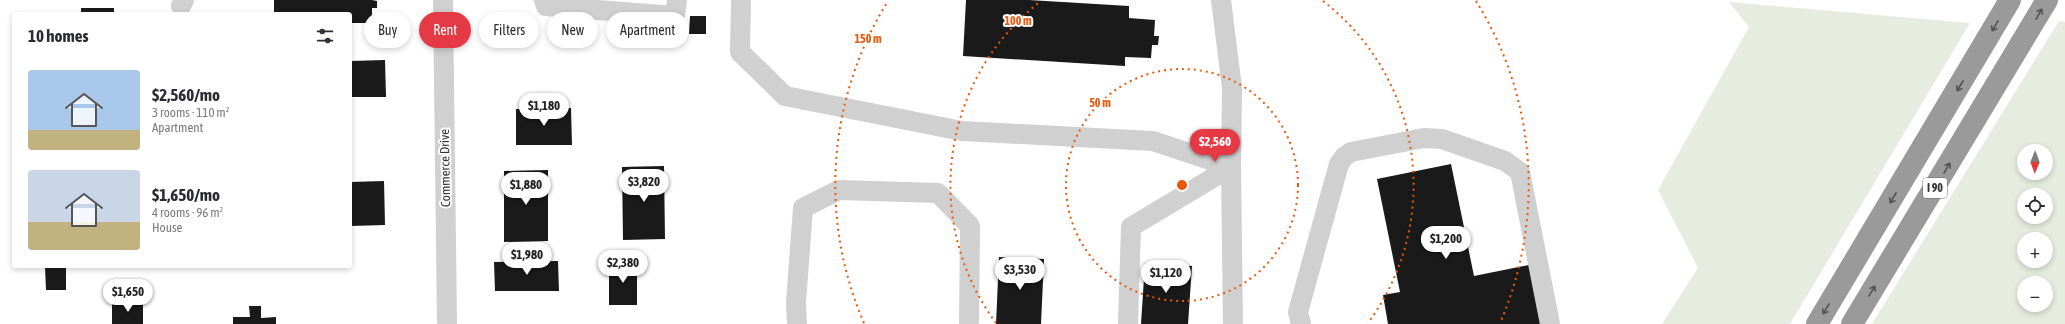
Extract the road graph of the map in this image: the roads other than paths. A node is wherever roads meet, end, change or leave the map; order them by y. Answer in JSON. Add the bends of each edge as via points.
{"nodes":[{"id":1,"x":426,"y":0,"type":"edge"},
{"id":2,"x":544,"y":0,"type":"edge"},
{"id":3,"x":677,"y":0,"type":"edge"},
{"id":4,"x":740,"y":0,"type":"edge"},
{"id":5,"x":1221,"y":0,"type":"edge"},
{"id":6,"x":2010,"y":0,"type":"edge"},
{"id":7,"x":2047,"y":0,"type":"edge"},
{"id":8,"x":443,"y":6,"type":"edge"},
{"id":9,"x":1231,"y":167,"type":"junction"},
{"id":10,"x":447,"y":324,"type":"edge"},
{"id":11,"x":797,"y":324,"type":"edge"},
{"id":12,"x":969,"y":324,"type":"edge"},
{"id":13,"x":1128,"y":324,"type":"edge"},
{"id":14,"x":1233,"y":324,"type":"edge"},
{"id":15,"x":1300,"y":324,"type":"edge"},
{"id":16,"x":1550,"y":324,"type":"edge"},
{"id":17,"x":1817,"y":324,"type":"edge"},
{"id":18,"x":1852,"y":324,"type":"edge"}],
"edges":[{"from":1,"to":8,"type":"street"},
{"from":2,"to":3,"type":"street","via":[[546,6],[675,16]]},
{"from":4,"to":9,"type":"street","via":[[740,52],[785,96],[962,131],[1153,141]]},
{"from":5,"to":9,"type":"street","via":[[1232,88]]},
{"from":6,"to":17,"type":"highway","number":"I 90","one_way":true},
{"from":18,"to":7,"type":"highway","number":"I 90","one_way":true},
{"from":8,"to":10,"type":"street","name":"Commerce Drive"},
{"from":9,"to":13,"type":"street","via":[[1131,227]]},
{"from":9,"to":14,"type":"street"},
{"from":11,"to":12,"type":"street","via":[[796,302],[803,208],[839,190],[938,193],[970,226]]},
{"from":15,"to":16,"type":"street","via":[[1298,312],[1339,164],[1351,152],[1429,138],[1442,139],[1505,161],[1520,172]]}]}
